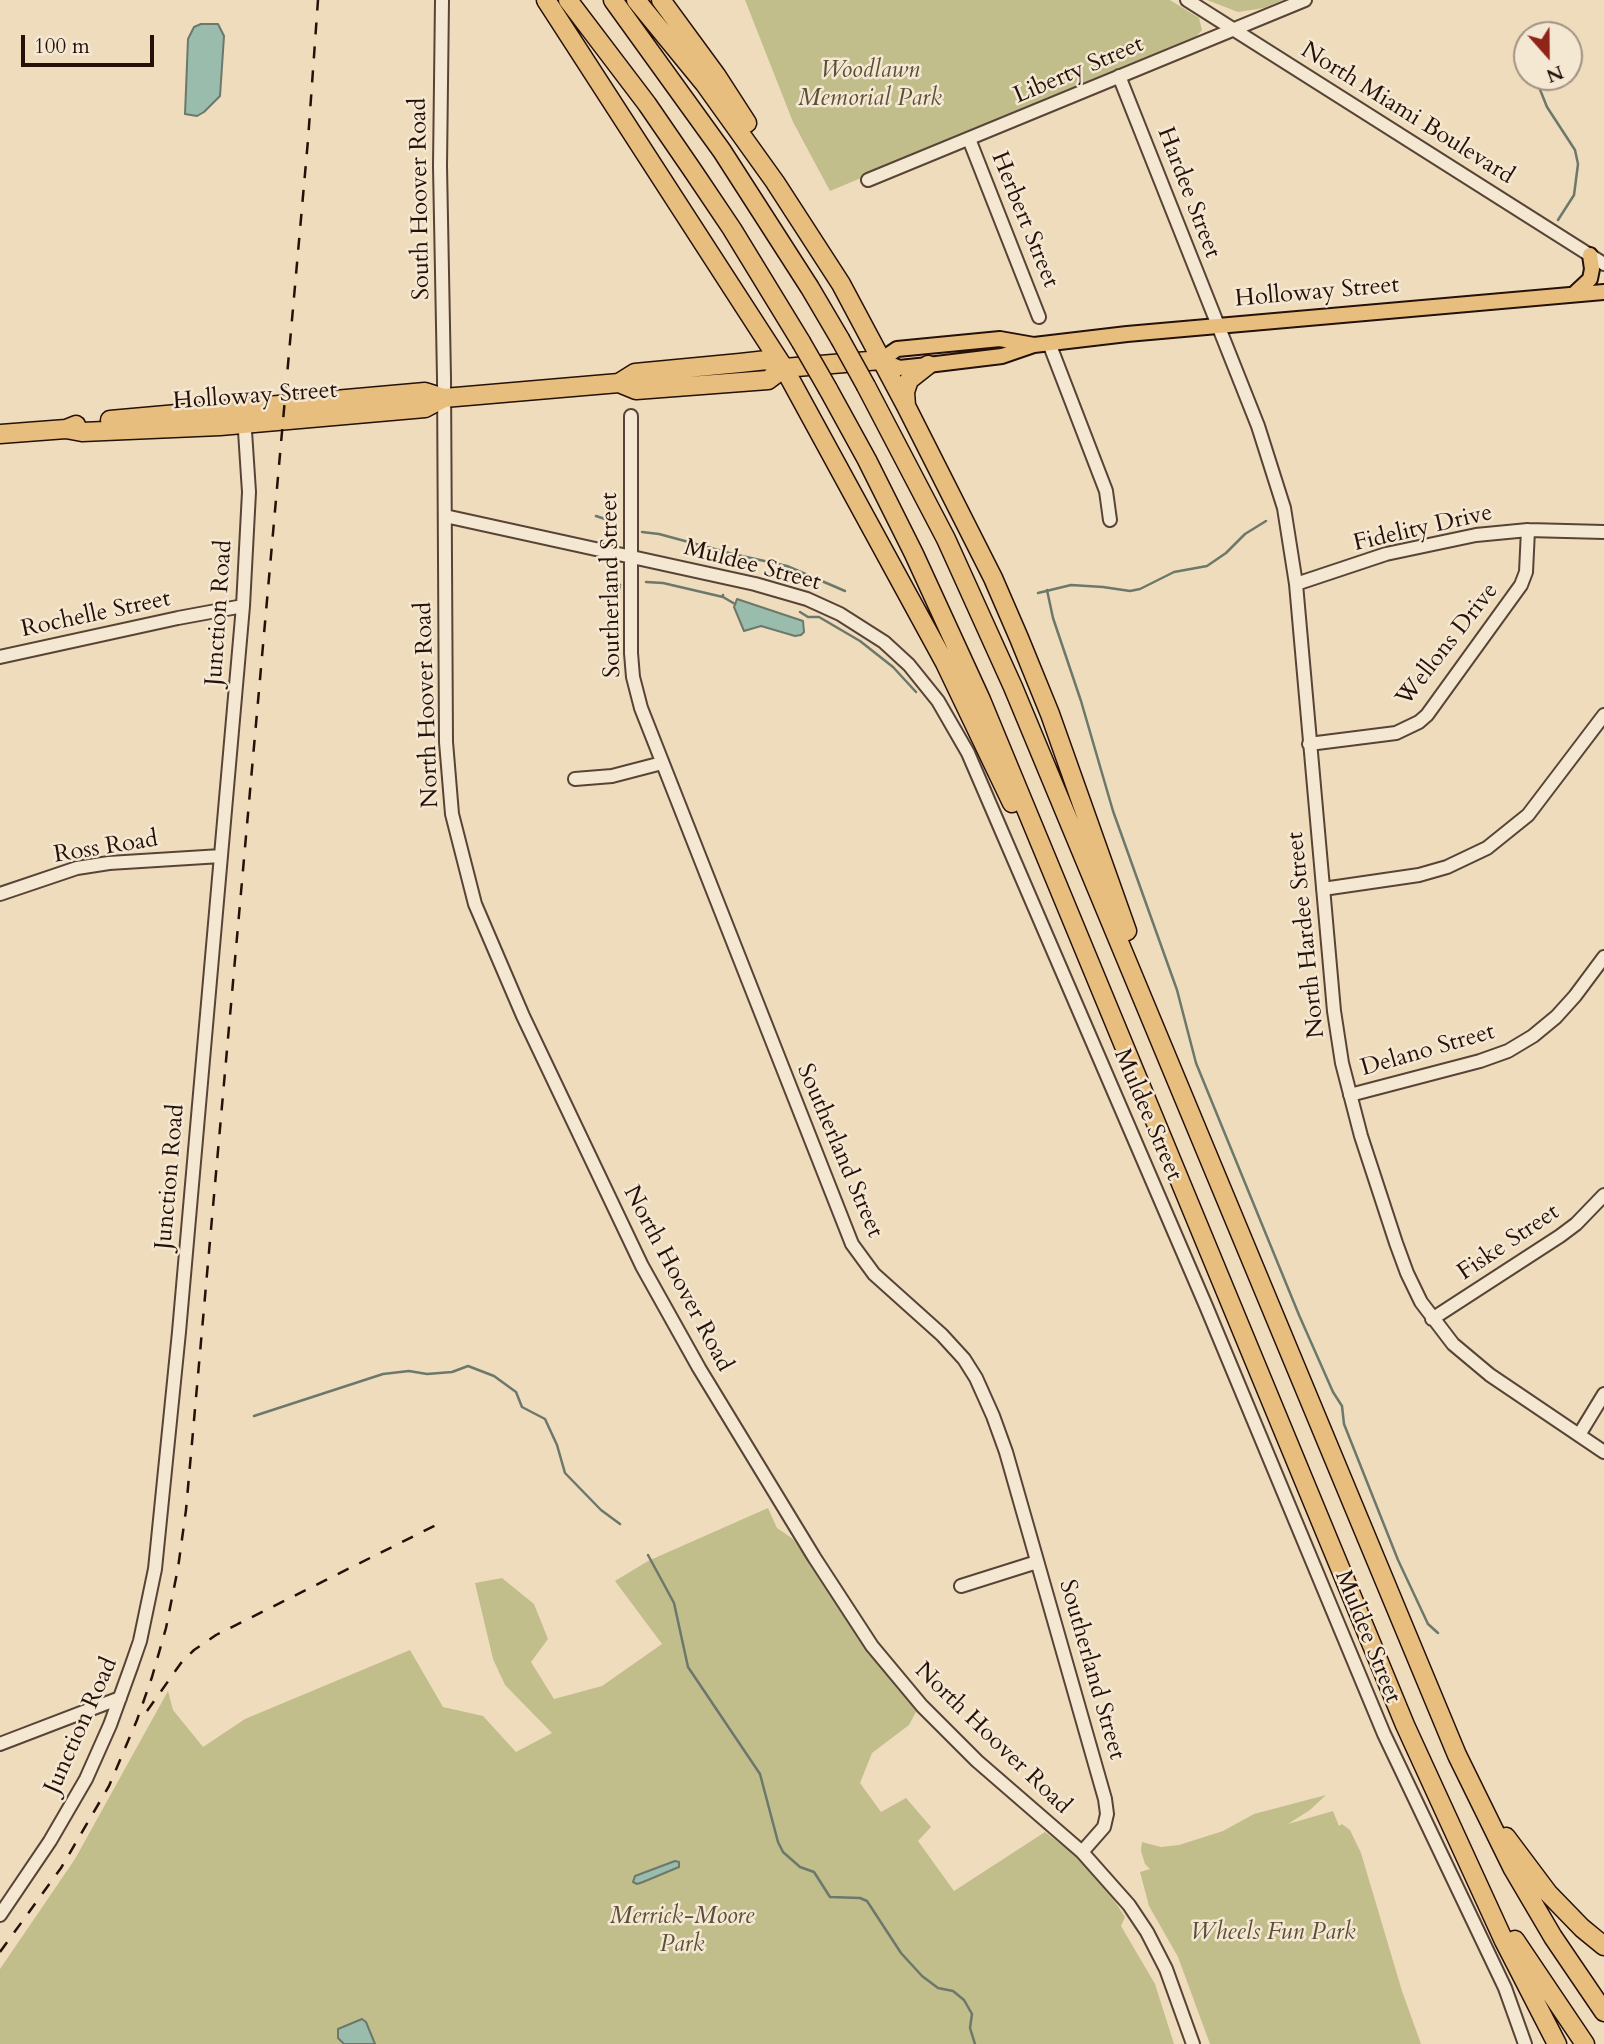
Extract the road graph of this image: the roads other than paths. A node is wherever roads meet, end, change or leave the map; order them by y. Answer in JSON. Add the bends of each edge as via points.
{"nodes":[{"id":1,"x":442,"y":0,"type":"edge"},
{"id":2,"x":547,"y":0,"type":"edge"},
{"id":3,"x":568,"y":0,"type":"edge"},
{"id":4,"x":613,"y":0,"type":"edge"},
{"id":5,"x":636,"y":0,"type":"edge"},
{"id":6,"x":661,"y":0,"type":"edge"},
{"id":7,"x":1187,"y":0,"type":"edge"},
{"id":8,"x":1305,"y":0,"type":"edge"},
{"id":9,"x":1233,"y":29,"type":"junction"},
{"id":10,"x":1119,"y":76,"type":"junction"},
{"id":11,"x":969,"y":139,"type":"junction"},
{"id":12,"x":868,"y":180,"type":"dead end"},
{"id":13,"x":797,"y":215,"type":"junction"},
{"id":14,"x":1590,"y":255,"type":"junction"},
{"id":15,"x":1604,"y":264,"type":"edge"},
{"id":16,"x":1604,"y":292,"type":"edge"},
{"id":17,"x":1574,"y":294,"type":"junction"},
{"id":18,"x":1039,"y":317,"type":"dead end"},
{"id":19,"x":754,"y":323,"type":"junction"},
{"id":20,"x":1218,"y":326,"type":"junction"},
{"id":21,"x":1049,"y":343,"type":"junction"},
{"id":22,"x":1034,"y":345,"type":"junction"},
{"id":23,"x":881,"y":360,"type":"junction"},
{"id":24,"x":740,"y":363,"type":"junction"},
{"id":25,"x":928,"y":365,"type":"junction"},
{"id":26,"x":784,"y":368,"type":"junction"},
{"id":27,"x":619,"y":383,"type":"junction"},
{"id":28,"x":444,"y":398,"type":"junction"},
{"id":29,"x":906,"y":406,"type":"junction"},
{"id":30,"x":244,"y":416,"type":"junction"},
{"id":31,"x":631,"y":416,"type":"dead end"},
{"id":32,"x":0,"y":435,"type":"edge"},
{"id":33,"x":445,"y":516,"type":"junction"},
{"id":34,"x":1111,"y":520,"type":"dead end"},
{"id":35,"x":1528,"y":530,"type":"junction"},
{"id":36,"x":1604,"y":532,"type":"edge"},
{"id":37,"x":631,"y":557,"type":"junction"},
{"id":38,"x":1296,"y":584,"type":"junction"},
{"id":39,"x":243,"y":606,"type":"junction"},
{"id":40,"x":0,"y":657,"type":"edge"},
{"id":41,"x":1604,"y":715,"type":"edge"},
{"id":42,"x":1310,"y":744,"type":"junction"},
{"id":43,"x":662,"y":764,"type":"junction"},
{"id":44,"x":575,"y":779,"type":"dead end"},
{"id":45,"x":221,"y":856,"type":"junction"},
{"id":46,"x":1055,"y":878,"type":"junction"},
{"id":47,"x":1323,"y":889,"type":"junction"},
{"id":48,"x":0,"y":894,"type":"edge"},
{"id":49,"x":1604,"y":957,"type":"edge"},
{"id":50,"x":1160,"y":1038,"type":"junction"},
{"id":51,"x":1350,"y":1095,"type":"junction"},
{"id":52,"x":1604,"y":1195,"type":"edge"},
{"id":53,"x":1432,"y":1319,"type":"junction"},
{"id":54,"x":1604,"y":1394,"type":"edge"},
{"id":55,"x":1579,"y":1435,"type":"junction"},
{"id":56,"x":1604,"y":1452,"type":"edge"},
{"id":57,"x":1037,"y":1562,"type":"junction"},
{"id":58,"x":961,"y":1586,"type":"dead end"},
{"id":59,"x":120,"y":1698,"type":"junction"},
{"id":60,"x":0,"y":1744,"type":"edge"},
{"id":61,"x":1478,"y":1798,"type":"junction"},
{"id":62,"x":1445,"y":1814,"type":"junction"},
{"id":63,"x":1082,"y":1852,"type":"junction"},
{"id":64,"x":0,"y":1915,"type":"edge"},
{"id":65,"x":1604,"y":1946,"type":"edge"},
{"id":66,"x":1604,"y":2012,"type":"edge"},
{"id":67,"x":1194,"y":2044,"type":"edge"},
{"id":68,"x":1525,"y":2044,"type":"edge"},
{"id":69,"x":1557,"y":2044,"type":"edge"},
{"id":70,"x":1585,"y":2044,"type":"edge"}],
"edges":[{"from":1,"to":28,"type":"street","name":"South Hoover Road"},
{"from":2,"to":19,"type":"highway"},
{"from":3,"to":46,"type":"highway","bridge":true,"via":[[694,171],[802,342],[867,460],[948,627]]},
{"from":4,"to":50,"type":"highway","bridge":true,"via":[[776,232],[898,444],[980,612]]},
{"from":5,"to":13,"type":"highway","via":[[728,116]]},
{"from":6,"to":13,"type":"highway","via":[[750,127]]},
{"from":7,"to":9,"type":"street","name":"North Miami Boulevard"},
{"from":8,"to":9,"type":"street","name":"Liberty Street"},
{"from":9,"to":10,"type":"street","name":"Liberty Street"},
{"from":9,"to":14,"type":"street","name":"North Miami Boulevard"},
{"from":10,"to":11,"type":"street","name":"Liberty Street"},
{"from":10,"to":20,"type":"street","name":"Hardee Street"},
{"from":11,"to":12,"type":"street","name":"Liberty Street"},
{"from":11,"to":18,"type":"street","name":"Herbert Street"},
{"from":13,"to":23,"type":"highway"},
{"from":14,"to":15,"type":"street","name":"North Miami Boulevard"},
{"from":14,"to":17,"type":"main road","via":[[1592,274]]},
{"from":16,"to":17,"type":"main road","name":"Holloway Street"},
{"from":17,"to":20,"type":"main road","name":"Holloway Street"},
{"from":19,"to":24,"type":"highway","via":[[757,342]]},
{"from":19,"to":26,"type":"highway"},
{"from":20,"to":21,"type":"main road","name":"Holloway Street"},
{"from":20,"to":38,"type":"street","name":"North Hardee Street","via":[[1276,481]]},
{"from":21,"to":22,"type":"main road","name":"Holloway Street"},
{"from":21,"to":34,"type":"street","via":[[1106,491]]},
{"from":22,"to":23,"type":"main road","name":"Holloway Street","via":[[1000,339],[897,349]]},
{"from":22,"to":25,"type":"main road","name":"Holloway Street","via":[[1002,356]]},
{"from":23,"to":25,"type":"main road","name":"Holloway Street","via":[[899,368]]},
{"from":23,"to":26,"type":"highway","name":"Holloway Street"},
{"from":23,"to":29,"type":"highway"},
{"from":24,"to":26,"type":"highway","name":"Holloway Street","via":[[767,360]]},
{"from":24,"to":27,"type":"highway","name":"Holloway Street","via":[[635,373]]},
{"from":25,"to":29,"type":"highway","via":[[909,380]]},
{"from":26,"to":27,"type":"highway","name":"Holloway Street","via":[[768,380],[636,390]]},
{"from":26,"to":46,"type":"highway","via":[[945,663],[1025,830]]},
{"from":27,"to":28,"type":"highway","name":"Holloway Street"},
{"from":28,"to":30,"type":"highway","name":"Holloway Street","via":[[425,408]]},
{"from":28,"to":33,"type":"street","name":"North Hoover Road"},
{"from":29,"to":50,"type":"highway","via":[[993,578],[1035,676],[1118,902]]},
{"from":30,"to":32,"type":"highway","name":"Holloway Street","via":[[81,423],[66,429]]},
{"from":30,"to":39,"type":"street","name":"Junction Road","via":[[249,492]]},
{"from":31,"to":37,"type":"street","name":"Southerland Street"},
{"from":33,"to":37,"type":"street","name":"Muldee Street"},
{"from":33,"to":63,"type":"street","name":"North Hoover Road","via":[[447,775],[463,862],[505,977],[612,1205],[693,1358],[872,1646],[957,1741]]},
{"from":35,"to":36,"type":"street","name":"Fidelity Drive"},
{"from":35,"to":38,"type":"street","name":"Fidelity Drive","via":[[1433,543]]},
{"from":35,"to":42,"type":"street","name":"Wellons Drive","via":[[1521,585],[1427,715],[1396,733]]},
{"from":37,"to":43,"type":"street","name":"Southerland Street","via":[[633,677]]},
{"from":37,"to":68,"type":"street","name":"Muldee Street","via":[[782,591],[840,614],[884,642],[909,665],[955,727],[1384,1734],[1505,1989]]},
{"from":38,"to":42,"type":"street","name":"North Hardee Street"},
{"from":39,"to":40,"type":"street","name":"Rochelle Street"},
{"from":39,"to":45,"type":"street","name":"Junction Road"},
{"from":41,"to":47,"type":"street","via":[[1543,799],[1487,848],[1419,875]]},
{"from":42,"to":47,"type":"street","name":"North Hardee Street"},
{"from":43,"to":44,"type":"street","via":[[619,775]]},
{"from":43,"to":57,"type":"street","name":"Southerland Street","via":[[844,1227],[864,1263],[942,1335],[976,1378],[999,1433]]},
{"from":45,"to":48,"type":"street","name":"Ross Road","via":[[77,868]]},
{"from":45,"to":59,"type":"street","name":"Junction Road","via":[[164,1497],[150,1598]]},
{"from":46,"to":62,"type":"highway"},
{"from":47,"to":51,"type":"street","name":"North Hardee Street","via":[[1334,1011]]},
{"from":49,"to":51,"type":"street","name":"Delano Street","via":[[1556,1017],[1508,1051]]},
{"from":50,"to":61,"type":"highway"},
{"from":51,"to":53,"type":"street","name":"North Hardee Street","via":[[1402,1262]]},
{"from":52,"to":53,"type":"street","name":"Fiske Street","via":[[1560,1236]]},
{"from":53,"to":55,"type":"street","name":"North Hardee Street","via":[[1475,1363]]},
{"from":54,"to":55,"type":"street"},
{"from":55,"to":56,"type":"street","name":"North Hardee Street"},
{"from":57,"to":58,"type":"street"},
{"from":57,"to":63,"type":"street","name":"Southerland Street","via":[[1105,1798],[1104,1827]]},
{"from":59,"to":60,"type":"street"},
{"from":59,"to":64,"type":"street","name":"Junction Road","via":[[86,1779]]},
{"from":61,"to":65,"type":"highway","via":[[1548,1893]]},
{"from":61,"to":66,"type":"highway","via":[[1536,1910]]},
{"from":62,"to":69,"type":"highway"},
{"from":62,"to":70,"type":"highway","via":[[1507,1927]]},
{"from":63,"to":67,"type":"street","name":"North Hoover Road","via":[[1117,1889],[1147,1931]]}]}
